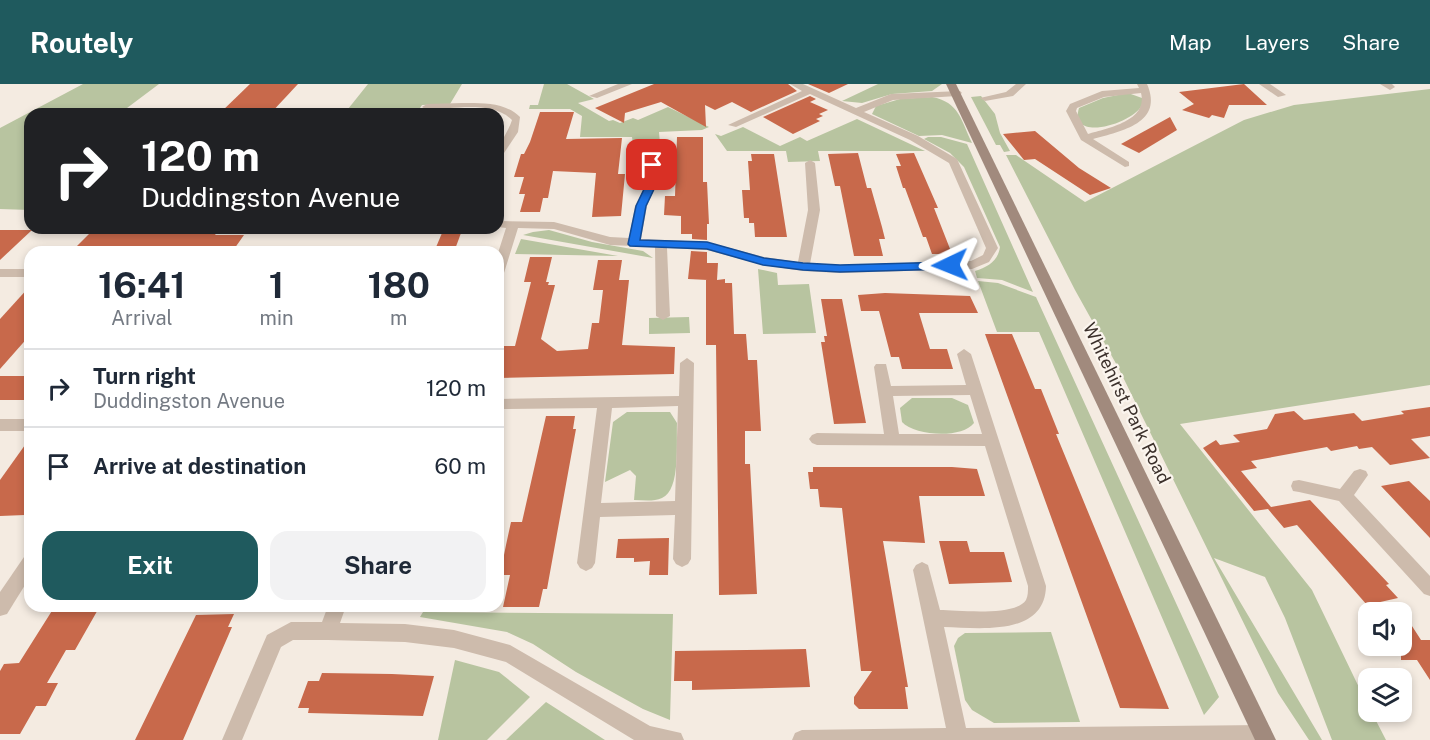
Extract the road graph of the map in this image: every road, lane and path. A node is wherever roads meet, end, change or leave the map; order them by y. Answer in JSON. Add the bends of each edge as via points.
{"nodes":[{"id":1,"x":627,"y":84,"type":"edge"},
{"id":2,"x":795,"y":84,"type":"edge"},
{"id":3,"x":1021,"y":84,"type":"edge"},
{"id":4,"x":1264,"y":84,"type":"edge"},
{"id":5,"x":1144,"y":87,"type":"edge"},
{"id":6,"x":954,"y":88,"type":"edge"},
{"id":7,"x":809,"y":91,"type":"junction"},
{"id":8,"x":1281,"y":95,"type":"dead end"},
{"id":9,"x":594,"y":96,"type":"dead end"},
{"id":10,"x":985,"y":98,"type":"dead end"},
{"id":11,"x":427,"y":107,"type":"dead end"},
{"id":12,"x":500,"y":108,"type":"edge"},
{"id":13,"x":504,"y":109,"type":"edge"},
{"id":14,"x":855,"y":112,"type":"junction"},
{"id":15,"x":733,"y":125,"type":"dead end"},
{"id":16,"x":1084,"y":138,"type":"junction"},
{"id":17,"x":504,"y":145,"type":"edge"},
{"id":18,"x":653,"y":146,"type":"dead end"},
{"id":19,"x":810,"y":163,"type":"dead end"},
{"id":20,"x":1125,"y":164,"type":"dead end"},
{"id":21,"x":504,"y":224,"type":"edge"},
{"id":22,"x":513,"y":224,"type":"junction"},
{"id":23,"x":634,"y":244,"type":"junction"},
{"id":24,"x":662,"y":245,"type":"junction"},
{"id":25,"x":504,"y":253,"type":"edge"},
{"id":26,"x":803,"y":267,"type":"junction"},
{"id":27,"x":6,"y":273,"type":"edge"},
{"id":28,"x":24,"y":273,"type":"edge"},
{"id":29,"x":0,"y":284,"type":"edge"},
{"id":30,"x":663,"y":316,"type":"dead end"},
{"id":31,"x":964,"y":354,"type":"dead end"},
{"id":32,"x":687,"y":363,"type":"dead end"},
{"id":33,"x":881,"y":367,"type":"dead end"},
{"id":34,"x":975,"y":390,"type":"junction"},
{"id":35,"x":886,"y":391,"type":"junction"},
{"id":36,"x":685,"y":401,"type":"junction"},
{"id":37,"x":504,"y":404,"type":"edge"},
{"id":38,"x":605,"y":404,"type":"junction"},
{"id":39,"x":24,"y":425,"type":"edge"},
{"id":40,"x":0,"y":426,"type":"edge"},
{"id":41,"x":892,"y":438,"type":"junction"},
{"id":42,"x":817,"y":439,"type":"dead end"},
{"id":43,"x":991,"y":440,"type":"junction"},
{"id":44,"x":1360,"y":475,"type":"dead end"},
{"id":45,"x":1299,"y":486,"type":"dead end"},
{"id":46,"x":1344,"y":496,"type":"junction"},
{"id":47,"x":682,"y":508,"type":"junction"},
{"id":48,"x":592,"y":510,"type":"junction"},
{"id":49,"x":682,"y":559,"type":"dead end"},
{"id":50,"x":586,"y":563,"type":"dead end"},
{"id":51,"x":921,"y":570,"type":"dead end"},
{"id":52,"x":24,"y":571,"type":"edge"},
{"id":53,"x":1430,"y":588,"type":"edge"},
{"id":54,"x":0,"y":608,"type":"edge"},
{"id":55,"x":335,"y":612,"type":"edge"},
{"id":56,"x":932,"y":618,"type":"junction"},
{"id":57,"x":328,"y":631,"type":"junction"},
{"id":58,"x":958,"y":737,"type":"junction"},
{"id":59,"x":1264,"y":737,"type":"edge"},
{"id":60,"x":1071,"y":738,"type":"edge"},
{"id":61,"x":232,"y":740,"type":"edge"},
{"id":62,"x":674,"y":740,"type":"edge"},
{"id":63,"x":802,"y":740,"type":"edge"}],
"edges":[{"from":1,"to":9,"type":"street"},
{"from":2,"to":7,"type":"street"},
{"from":3,"to":10,"type":"street","via":[[1009,96]]},
{"from":4,"to":8,"type":"street"},
{"from":5,"to":16,"type":"street","via":[[1149,102],[1142,116]]},
{"from":5,"to":16,"type":"street","via":[[1112,92],[1074,106],[1071,111]]},
{"from":6,"to":14,"type":"street","via":[[891,97]]},
{"from":6,"to":59,"type":"street","name":"Whitehirst Park Road"},
{"from":7,"to":14,"type":"street"},
{"from":7,"to":15,"type":"street"},
{"from":11,"to":12,"type":"street"},
{"from":13,"to":17,"type":"street","via":[[517,119]]},
{"from":14,"to":26,"type":"street","via":[[946,155],[957,167],[992,248],[982,262],[972,265]]},
{"from":16,"to":20,"type":"street"},
{"from":18,"to":23,"type":"street","via":[[651,185],[641,206]]},
{"from":19,"to":26,"type":"street","via":[[814,210]]},
{"from":21,"to":22,"type":"street"},
{"from":22,"to":23,"type":"street","via":[[554,226],[589,237]]},
{"from":22,"to":25,"type":"street"},
{"from":23,"to":24,"type":"street"},
{"from":24,"to":26,"type":"street","via":[[707,246]]},
{"from":24,"to":30,"type":"street"},
{"from":27,"to":28,"type":"street"},
{"from":27,"to":29,"type":"street"},
{"from":31,"to":34,"type":"street"},
{"from":32,"to":36,"type":"street"},
{"from":33,"to":35,"type":"street"},
{"from":34,"to":35,"type":"street"},
{"from":34,"to":43,"type":"street"},
{"from":35,"to":41,"type":"street"},
{"from":36,"to":38,"type":"street"},
{"from":36,"to":47,"type":"street"},
{"from":37,"to":38,"type":"street"},
{"from":38,"to":48,"type":"street"},
{"from":39,"to":40,"type":"street"},
{"from":41,"to":42,"type":"street"},
{"from":41,"to":43,"type":"street"},
{"from":43,"to":56,"type":"street","via":[[1037,596],[1034,605],[1018,616]]},
{"from":44,"to":46,"type":"street"},
{"from":45,"to":46,"type":"street"},
{"from":46,"to":53,"type":"street"},
{"from":47,"to":48,"type":"street"},
{"from":47,"to":49,"type":"street"},
{"from":48,"to":50,"type":"street"},
{"from":51,"to":56,"type":"street"},
{"from":52,"to":54,"type":"street"},
{"from":55,"to":57,"type":"street"},
{"from":56,"to":58,"type":"street"},
{"from":57,"to":61,"type":"street","via":[[291,631],[274,641]]},
{"from":57,"to":62,"type":"street","via":[[445,638],[510,654],[647,736]]},
{"from":58,"to":60,"type":"street"},
{"from":58,"to":63,"type":"street"},
{"from":59,"to":60,"type":"street"}]}
